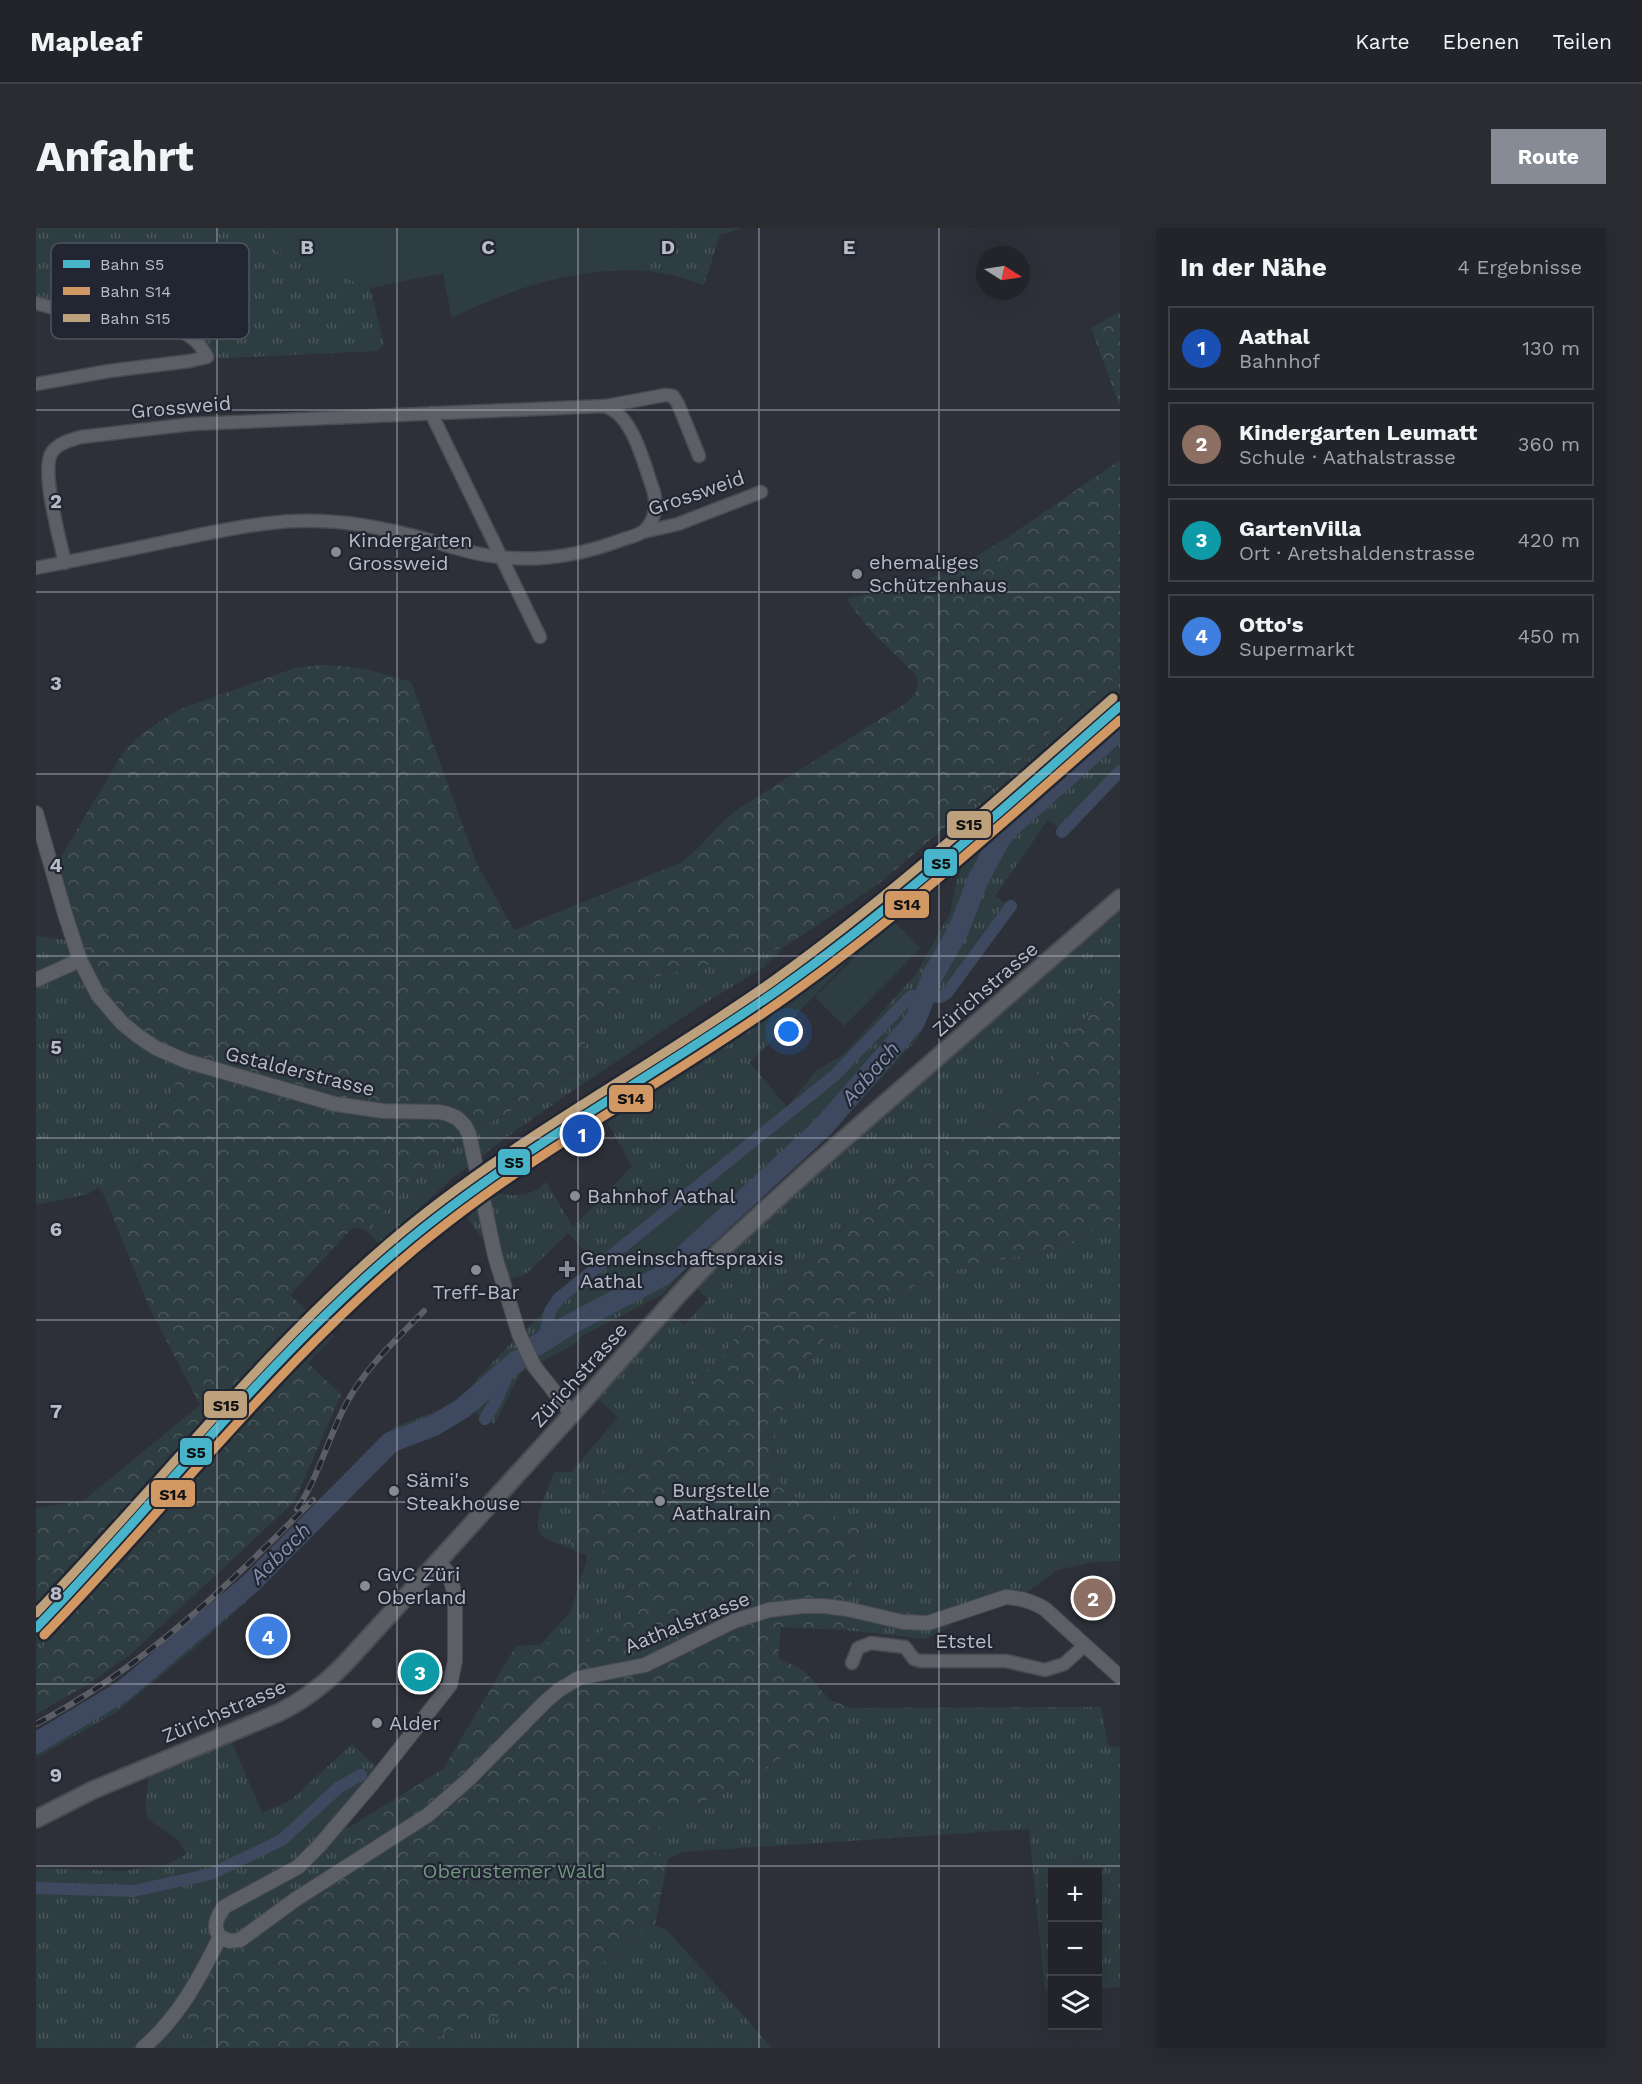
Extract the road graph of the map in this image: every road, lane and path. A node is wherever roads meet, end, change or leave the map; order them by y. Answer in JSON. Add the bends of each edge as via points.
{"nodes":[{"id":1,"x":36,"y":303,"type":"edge"},
{"id":2,"x":51,"y":307,"type":"edge"},
{"id":3,"x":193,"y":339,"type":"edge"},
{"id":4,"x":36,"y":384,"type":"edge"},
{"id":5,"x":604,"y":406,"type":"junction"},
{"id":6,"x":431,"y":413,"type":"junction"},
{"id":7,"x":699,"y":456,"type":"dead end"},
{"id":8,"x":761,"y":492,"type":"dead end"},
{"id":9,"x":644,"y":532,"type":"junction"},
{"id":10,"x":502,"y":557,"type":"junction"},
{"id":11,"x":65,"y":563,"type":"junction"},
{"id":12,"x":36,"y":568,"type":"edge"},
{"id":13,"x":540,"y":638,"type":"dead end"},
{"id":14,"x":36,"y":813,"type":"edge"},
{"id":15,"x":1120,"y":898,"type":"edge"},
{"id":16,"x":80,"y":960,"type":"junction"},
{"id":17,"x":36,"y":980,"type":"edge"},
{"id":18,"x":572,"y":1414,"type":"junction"},
{"id":19,"x":438,"y":1561,"type":"junction"},
{"id":20,"x":1084,"y":1646,"type":"junction"},
{"id":21,"x":852,"y":1663,"type":"dead end"},
{"id":22,"x":1120,"y":1677,"type":"edge"},
{"id":23,"x":36,"y":1819,"type":"edge"},
{"id":24,"x":220,"y":1937,"type":"junction"},
{"id":25,"x":143,"y":2048,"type":"edge"}],
"edges":[{"from":1,"to":2,"type":"street"},
{"from":3,"to":4,"type":"street","via":[[207,357]]},
{"from":5,"to":6,"type":"street","name":"Grossweid"},
{"from":5,"to":7,"type":"street","name":"Grossweid","via":[[673,396]]},
{"from":5,"to":9,"type":"street","name":"Grossweid","via":[[619,412],[630,427],[654,492],[655,513]]},
{"from":6,"to":10,"type":"street"},
{"from":6,"to":11,"type":"street","name":"Grossweid","via":[[192,424],[63,442],[47,464]]},
{"from":8,"to":9,"type":"street","name":"Grossweid","via":[[678,524]]},
{"from":9,"to":10,"type":"street","name":"Grossweid","via":[[567,555]]},
{"from":10,"to":11,"type":"street","name":"Grossweid","via":[[377,527],[313,520],[230,529]]},
{"from":10,"to":13,"type":"street"},
{"from":11,"to":12,"type":"street","name":"Grossweid"},
{"from":14,"to":16,"type":"street","name":"Gstalderstrasse"},
{"from":15,"to":18,"type":"main road","name":"Zürichstrasse","via":[[758,1216],[685,1288]]},
{"from":16,"to":17,"type":"street"},
{"from":16,"to":18,"type":"street","name":"Gstalderstrasse","via":[[98,995],[122,1023],[166,1053],[334,1104],[383,1111],[439,1112],[457,1118],[469,1134],[502,1281],[526,1351]]},
{"from":18,"to":19,"type":"main road","name":"Zürichstrasse"},
{"from":19,"to":23,"type":"main road","name":"Zürichstrasse","via":[[343,1665],[304,1699],[93,1790]]},
{"from":19,"to":24,"type":"street","via":[[449,1574],[455,1594],[455,1661],[450,1685],[377,1778],[298,1867],[224,1907],[216,1923]]},
{"from":20,"to":21,"type":"street","name":"Etstel","via":[[1064,1664],[1045,1670],[1006,1661],[921,1661],[904,1647],[871,1643],[858,1648]]},
{"from":20,"to":22,"type":"street","name":"Aathalstrasse"},
{"from":20,"to":24,"type":"street","name":"Aathalstrasse","via":[[1045,1609],[1019,1598],[999,1599],[928,1623],[814,1605],[747,1616],[657,1660],[568,1683],[428,1815],[296,1899],[240,1940]]},
{"from":24,"to":25,"type":"street","via":[[187,1998],[171,2021]]}]}
